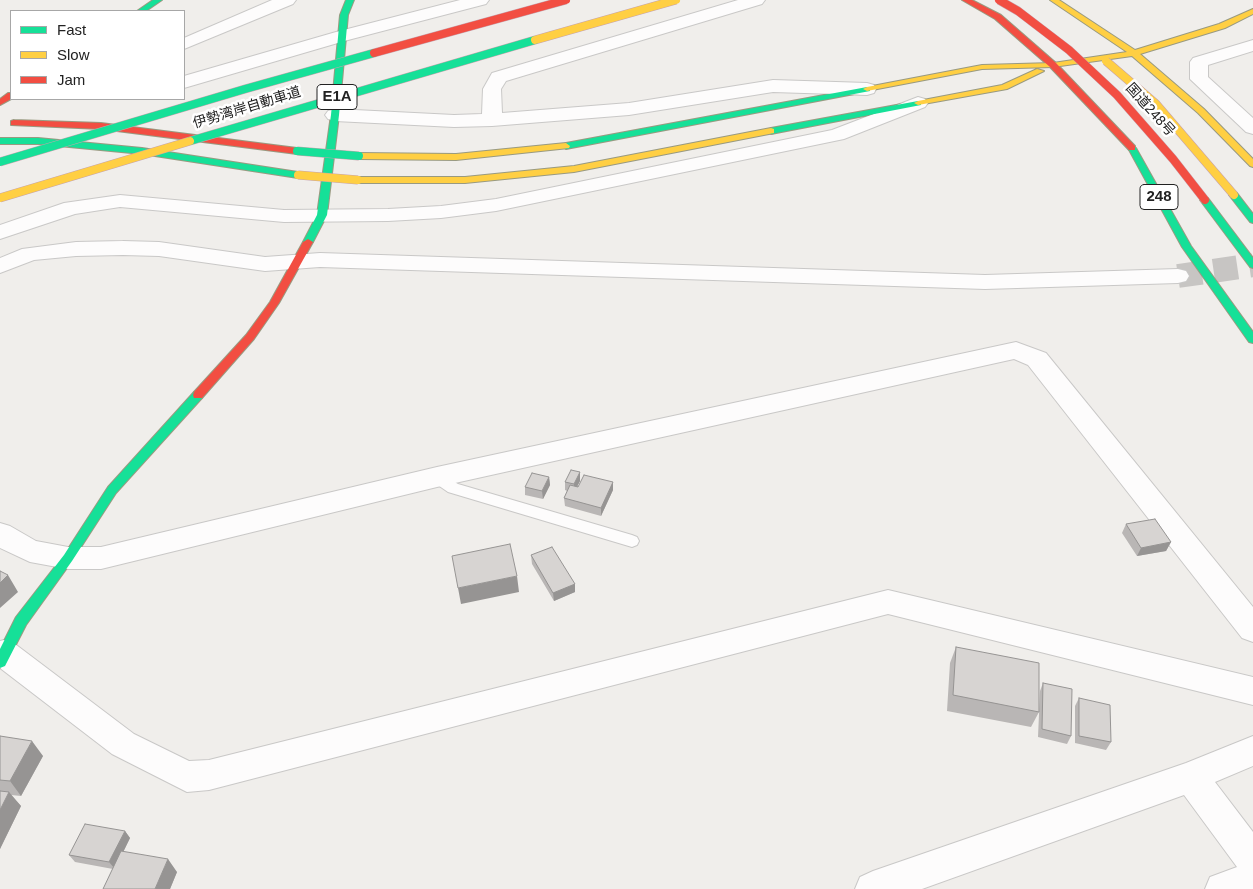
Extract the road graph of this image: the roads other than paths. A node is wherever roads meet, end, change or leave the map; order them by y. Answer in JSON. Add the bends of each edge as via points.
{"nodes":[{"id":1,"x":158,"y":0,"type":"edge"},
{"id":2,"x":287,"y":0,"type":"edge"},
{"id":3,"x":350,"y":0,"type":"edge"},
{"id":4,"x":480,"y":0,"type":"edge"},
{"id":5,"x":566,"y":0,"type":"edge"},
{"id":6,"x":676,"y":0,"type":"edge"},
{"id":7,"x":756,"y":0,"type":"edge"},
{"id":8,"x":966,"y":0,"type":"edge"},
{"id":9,"x":999,"y":0,"type":"edge"},
{"id":10,"x":1054,"y":0,"type":"edge"},
{"id":11,"x":143,"y":10,"type":"edge"},
{"id":12,"x":1253,"y":11,"type":"edge"},
{"id":13,"x":342,"y":36,"type":"junction"},
{"id":14,"x":185,"y":44,"type":"edge"},
{"id":15,"x":1088,"y":45,"type":"dead end"},
{"id":16,"x":1253,"y":45,"type":"edge"},
{"id":17,"x":1134,"y":53,"type":"junction"},
{"id":18,"x":1053,"y":65,"type":"junction"},
{"id":19,"x":185,"y":82,"type":"edge"},
{"id":20,"x":867,"y":89,"type":"junction"},
{"id":21,"x":918,"y":103,"type":"junction"},
{"id":22,"x":335,"y":115,"type":"junction"},
{"id":23,"x":492,"y":120,"type":"junction"},
{"id":24,"x":0,"y":123,"type":"edge"},
{"id":25,"x":1253,"y":128,"type":"edge"},
{"id":26,"x":0,"y":141,"type":"edge"},
{"id":27,"x":0,"y":162,"type":"edge"},
{"id":28,"x":1253,"y":164,"type":"edge"},
{"id":29,"x":0,"y":198,"type":"edge"},
{"id":30,"x":322,"y":215,"type":"junction"},
{"id":31,"x":1253,"y":220,"type":"edge"},
{"id":32,"x":0,"y":232,"type":"edge"},
{"id":33,"x":298,"y":262,"type":"junction"},
{"id":34,"x":1253,"y":265,"type":"edge"},
{"id":35,"x":0,"y":266,"type":"edge"},
{"id":36,"x":1178,"y":276,"type":"tunnel mouth"},
{"id":37,"x":1253,"y":340,"type":"edge"},
{"id":38,"x":437,"y":477,"type":"junction"},
{"id":39,"x":0,"y":534,"type":"edge"},
{"id":40,"x":632,"y":540,"type":"dead end"},
{"id":41,"x":68,"y":558,"type":"junction"},
{"id":42,"x":1253,"y":629,"type":"edge"},
{"id":43,"x":6,"y":642,"type":"edge"},
{"id":44,"x":1253,"y":691,"type":"edge"},
{"id":45,"x":1253,"y":751,"type":"edge"},
{"id":46,"x":1191,"y":777,"type":"junction"},
{"id":47,"x":1253,"y":860,"type":"edge"},
{"id":48,"x":1253,"y":878,"type":"edge"},
{"id":49,"x":873,"y":889,"type":"edge"},
{"id":50,"x":1223,"y":889,"type":"edge"}],
"edges":[{"from":1,"to":11,"type":"main road"},
{"from":2,"to":14,"type":"street"},
{"from":3,"to":13,"type":"main road","via":[[344,15]]},
{"from":4,"to":13,"type":"street"},
{"from":5,"to":27,"type":"main road","name":"伊勢湾岸自動車道","number":"E1A","bridge":true,"via":[[245,89]]},
{"from":6,"to":29,"type":"main road","name":"伊勢湾岸自動車道","number":"E1A","bridge":true},
{"from":7,"to":23,"type":"street","via":[[499,77],[492,89]]},
{"from":8,"to":18,"type":"main road","number":"248","via":[[998,17]]},
{"from":9,"to":34,"type":"main road","name":"国道248号","number":"248","bridge":true,"via":[[1069,50],[1117,95],[1173,159]]},
{"from":10,"to":17,"type":"main road"},
{"from":12,"to":17,"type":"main road","via":[[1222,26]]},
{"from":13,"to":19,"type":"street"},
{"from":13,"to":22,"type":"main road"},
{"from":15,"to":31,"type":"main road","name":"国道248号","bridge":true,"via":[[1156,104]]},
{"from":16,"to":25,"type":"street","via":[[1199,62],[1199,79]]},
{"from":17,"to":18,"type":"main road"},
{"from":17,"to":28,"type":"main road","via":[[1201,111]]},
{"from":18,"to":20,"type":"main road","via":[[982,67]]},
{"from":18,"to":21,"type":"main road","via":[[1004,87]]},
{"from":18,"to":37,"type":"main road","number":"248","via":[[1130,145],[1187,247]]},
{"from":20,"to":23,"type":"street","via":[[773,86],[630,109]]},
{"from":20,"to":24,"type":"main road","bridge":true,"via":[[570,146],[456,157],[358,156],[101,126]]},
{"from":21,"to":26,"type":"main road","bridge":true,"via":[[574,169],[465,180],[358,180],[298,175],[98,146]]},
{"from":21,"to":30,"type":"street","via":[[837,135],[496,204],[441,212]]},
{"from":22,"to":23,"type":"street","via":[[412,120]]},
{"from":22,"to":30,"type":"main road"},
{"from":30,"to":32,"type":"street","via":[[284,216],[120,201],[72,208]]},
{"from":30,"to":33,"type":"main road"},
{"from":33,"to":35,"type":"street","via":[[265,264],[158,249],[123,248],[30,254]]},
{"from":33,"to":36,"type":"street","via":[[330,260],[985,282]]},
{"from":33,"to":41,"type":"main road","via":[[250,336],[112,490]]},
{"from":38,"to":40,"type":"lane","via":[[453,488]]},
{"from":38,"to":41,"type":"street","via":[[101,558]]},
{"from":38,"to":42,"type":"street","via":[[1016,350],[1037,359]]},
{"from":39,"to":41,"type":"street","via":[[30,551]]},
{"from":41,"to":43,"type":"main road"},
{"from":43,"to":44,"type":"street","via":[[123,744],[187,777],[209,775],[888,602]]},
{"from":45,"to":46,"type":"street"},
{"from":46,"to":47,"type":"street"},
{"from":46,"to":49,"type":"street"},
{"from":48,"to":50,"type":"street"}]}
